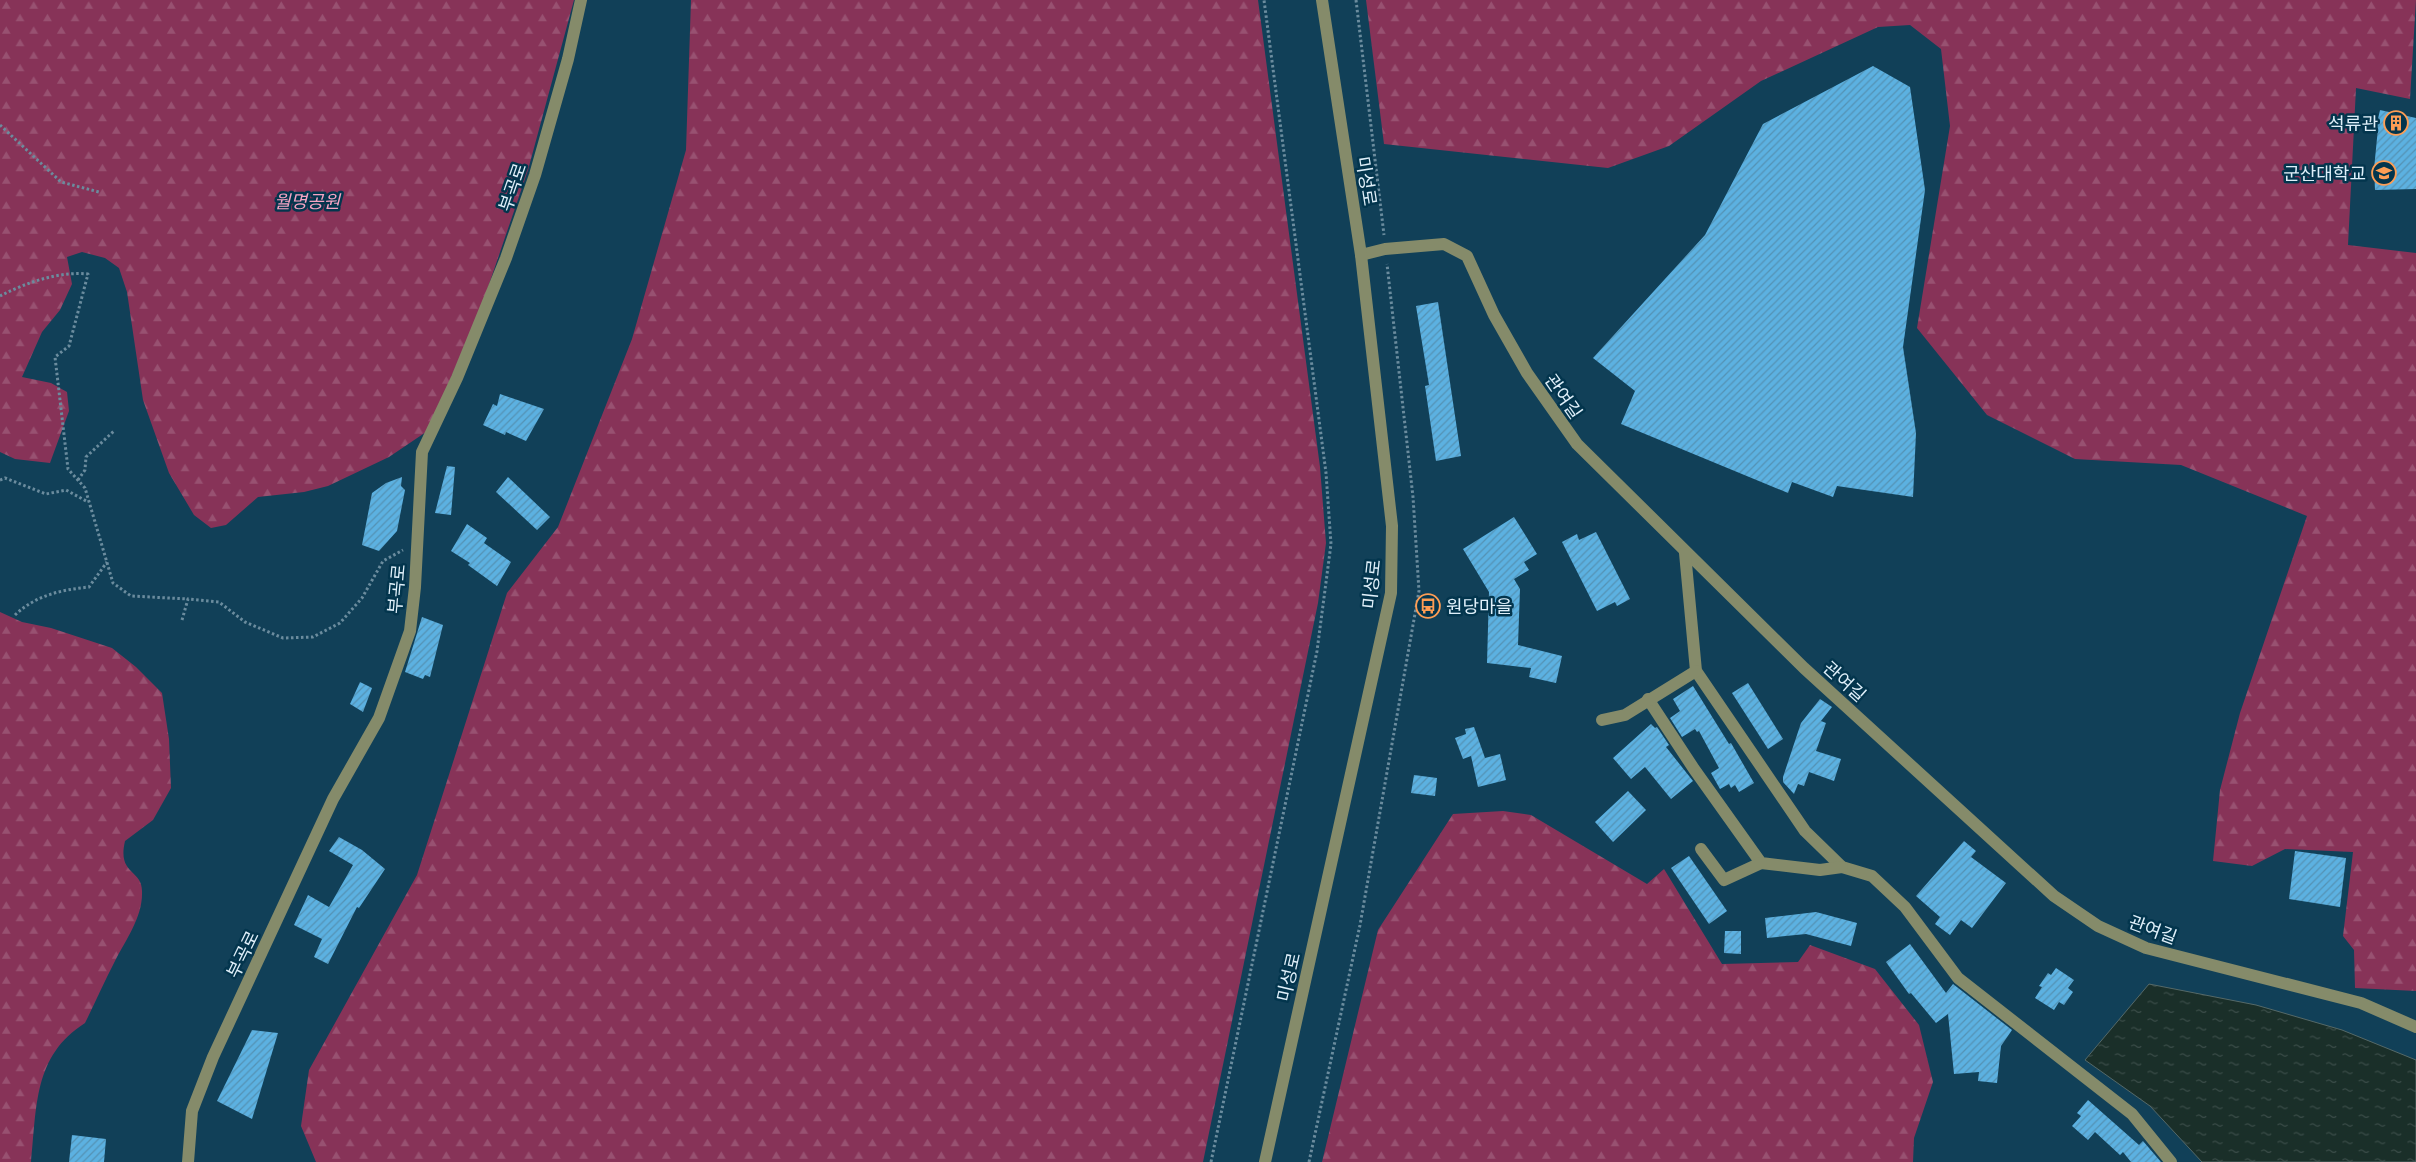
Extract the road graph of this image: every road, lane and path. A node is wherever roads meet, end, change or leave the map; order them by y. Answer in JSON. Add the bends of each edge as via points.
{"nodes":[{"id":1,"x":581,"y":0,"type":"edge"},
{"id":2,"x":1264,"y":0,"type":"edge"},
{"id":3,"x":1322,"y":0,"type":"edge"},
{"id":4,"x":0,"y":125,"type":"edge"},
{"id":5,"x":99,"y":192,"type":"dead end"},
{"id":6,"x":1361,"y":255,"type":"junction"},
{"id":7,"x":0,"y":296,"type":"edge"},
{"id":8,"x":115,"y":430,"type":"dead end"},
{"id":9,"x":0,"y":480,"type":"edge"},
{"id":10,"x":78,"y":480,"type":"junction"},
{"id":11,"x":89,"y":502,"type":"junction"},
{"id":12,"x":417,"y":544,"type":"junction"},
{"id":13,"x":1685,"y":553,"type":"junction"},
{"id":14,"x":107,"y":562,"type":"junction"},
{"id":15,"x":188,"y":599,"type":"junction"},
{"id":16,"x":15,"y":615,"type":"dead end"},
{"id":17,"x":182,"y":620,"type":"dead end"},
{"id":18,"x":1696,"y":671,"type":"junction"},
{"id":19,"x":1648,"y":699,"type":"junction"},
{"id":20,"x":1602,"y":720,"type":"dead end"},
{"id":21,"x":1701,"y":849,"type":"dead end"},
{"id":22,"x":1761,"y":862,"type":"junction"},
{"id":23,"x":1842,"y":866,"type":"junction"},
{"id":24,"x":2416,"y":1028,"type":"edge"},
{"id":25,"x":188,"y":1162,"type":"edge"},
{"id":26,"x":1211,"y":1162,"type":"edge"},
{"id":27,"x":1265,"y":1162,"type":"edge"},
{"id":28,"x":2171,"y":1162,"type":"edge"}],
"edges":[{"from":1,"to":12,"type":"street","name":"부곡로","via":[[546,141],[529,193],[457,378],[422,452]]},
{"from":2,"to":26,"type":"path","via":[[1326,473],[1331,544],[1317,651]]},
{"from":3,"to":6,"type":"street","name":"미성로"},
{"from":4,"to":5,"type":"path","via":[[61,182]]},
{"from":6,"to":13,"type":"street","name":"관여길","via":[[1385,249],[1444,244],[1468,256],[1494,316],[1527,373],[1577,444]]},
{"from":6,"to":27,"type":"street","name":"미성로","via":[[1392,526],[1391,592]]},
{"from":7,"to":10,"type":"path","via":[[36,281],[76,273],[88,274],[69,346],[56,358],[68,469]]},
{"from":8,"to":10,"type":"path","via":[[86,457],[85,470]]},
{"from":9,"to":11,"type":"path","via":[[5,478],[46,494],[66,490]]},
{"from":10,"to":11,"type":"path","via":[[85,488]]},
{"from":11,"to":14,"type":"path"},
{"from":12,"to":15,"type":"path","via":[[382,561],[362,598],[340,623],[313,637],[283,638],[245,622],[219,602]]},
{"from":12,"to":25,"type":"street","name":"부곡로","via":[[410,631],[380,718],[333,799],[213,1057],[192,1112]]},
{"from":13,"to":18,"type":"street"},
{"from":13,"to":24,"type":"street","name":"관여길","via":[[1804,668],[2054,896],[2098,926],[2146,948],[2361,1003]]},
{"from":14,"to":15,"type":"path","via":[[113,583],[131,596]]},
{"from":14,"to":16,"type":"path","via":[[89,587],[60,590],[26,604]]},
{"from":15,"to":17,"type":"path"},
{"from":18,"to":19,"type":"street"},
{"from":18,"to":23,"type":"street","via":[[1805,831]]},
{"from":19,"to":20,"type":"street","via":[[1625,715]]},
{"from":19,"to":22,"type":"street"},
{"from":21,"to":22,"type":"street","via":[[1724,880]]},
{"from":22,"to":23,"type":"street","via":[[1820,870]]},
{"from":23,"to":28,"type":"street","via":[[1872,876],[1905,907],[1958,978],[2132,1114]]}]}
